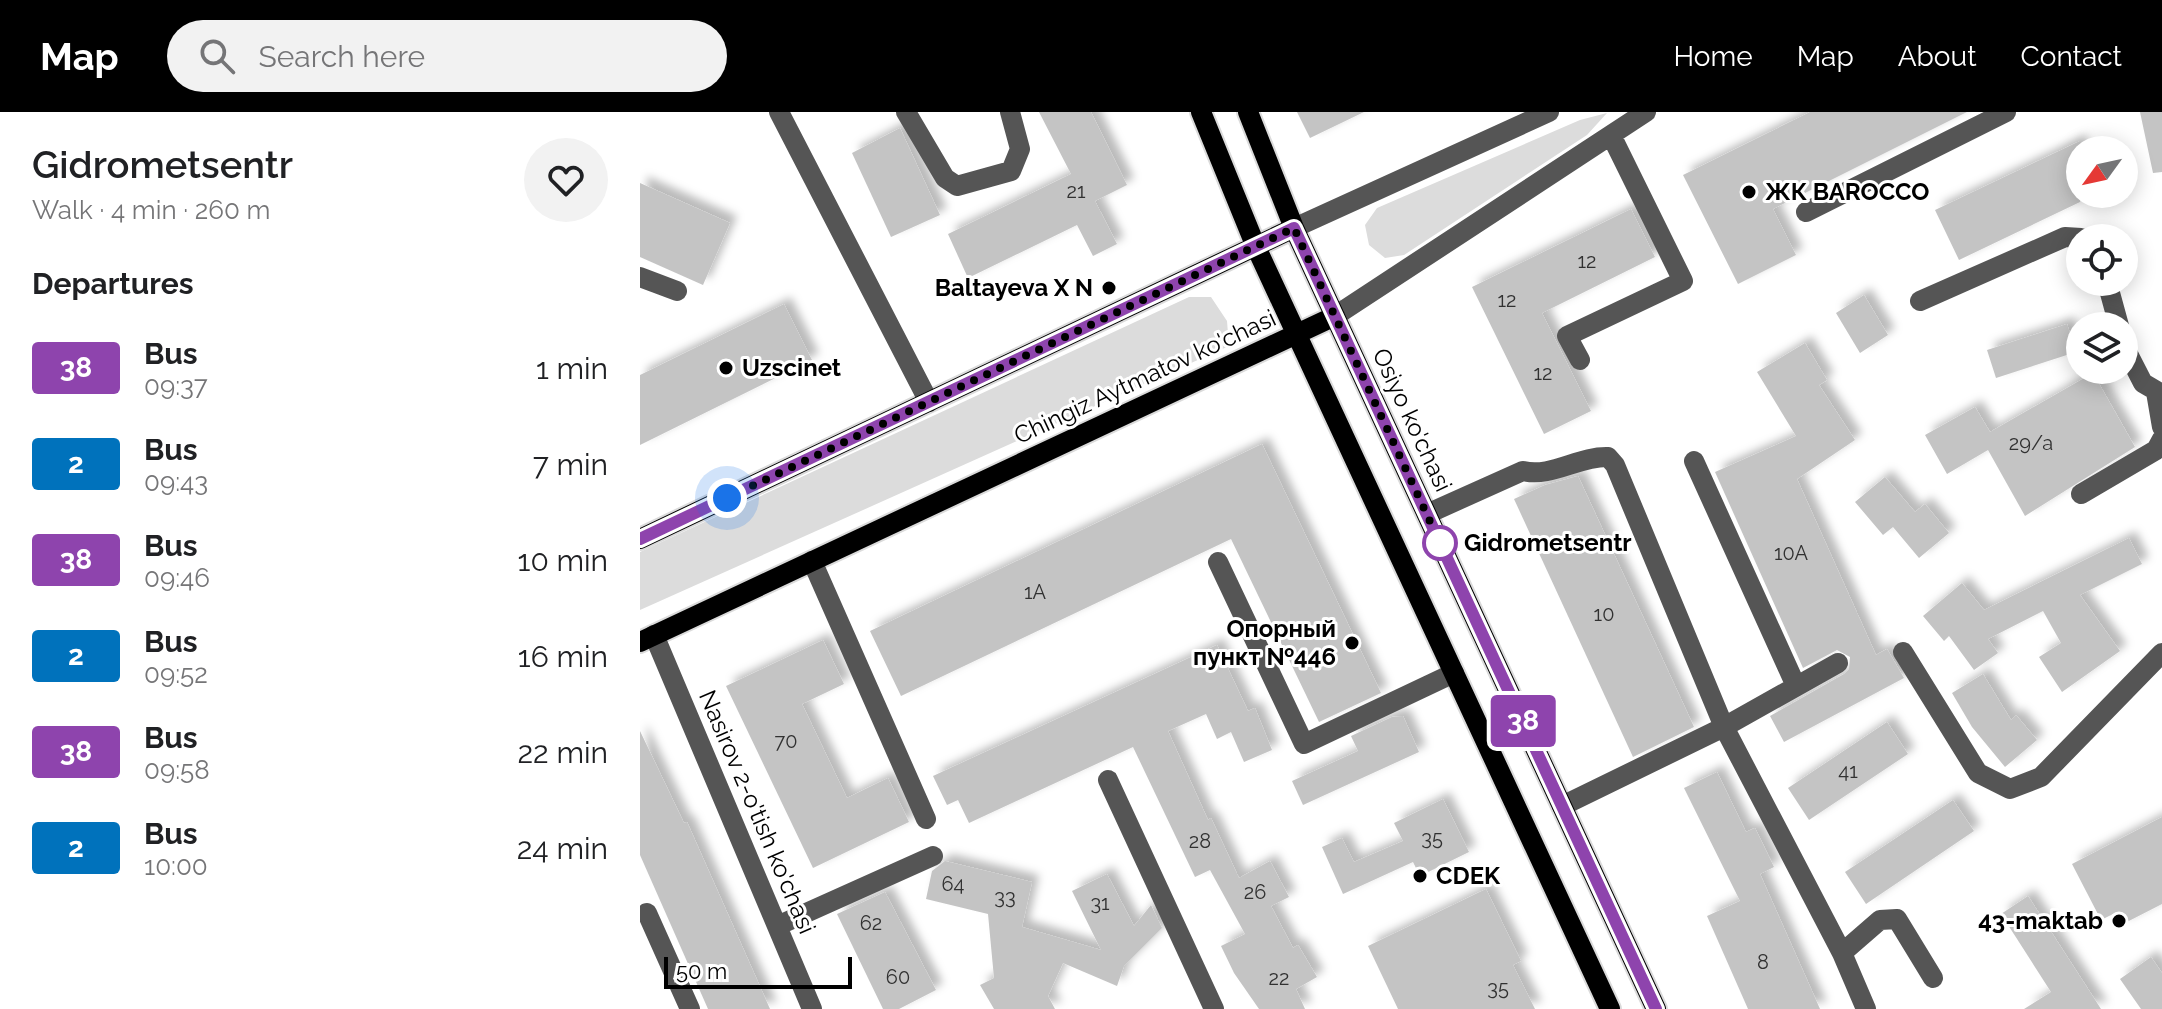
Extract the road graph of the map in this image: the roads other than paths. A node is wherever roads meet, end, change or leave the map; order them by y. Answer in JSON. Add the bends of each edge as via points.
{"nodes":[{"id":1,"x":779,"y":112,"type":"edge"},
{"id":2,"x":906,"y":112,"type":"edge"},
{"id":3,"x":1010,"y":112,"type":"edge"},
{"id":4,"x":1201,"y":112,"type":"edge"},
{"id":5,"x":1248,"y":112,"type":"edge"},
{"id":6,"x":1549,"y":112,"type":"edge"},
{"id":7,"x":1646,"y":112,"type":"edge"},
{"id":8,"x":2006,"y":112,"type":"edge"},
{"id":9,"x":1625,"y":125,"type":"edge"},
{"id":10,"x":1806,"y":212,"type":"dead end"},
{"id":11,"x":1294,"y":228,"type":"junction"},
{"id":12,"x":2066,"y":237,"type":"edge"},
{"id":13,"x":1256,"y":247,"type":"junction"},
{"id":14,"x":640,"y":277,"type":"edge"},
{"id":15,"x":677,"y":291,"type":"dead end"},
{"id":16,"x":1920,"y":301,"type":"dead end"},
{"id":17,"x":1335,"y":316,"type":"junction"},
{"id":18,"x":1297,"y":335,"type":"junction"},
{"id":19,"x":1580,"y":360,"type":"dead end"},
{"id":20,"x":2138,"y":373,"type":"edge"},
{"id":21,"x":2159,"y":393,"type":"edge"},
{"id":22,"x":929,"y":402,"type":"junction"},
{"id":23,"x":2162,"y":427,"type":"edge"},
{"id":24,"x":2162,"y":439,"type":"edge"},
{"id":25,"x":1694,"y":461,"type":"dead end"},
{"id":26,"x":2081,"y":494,"type":"dead end"},
{"id":27,"x":1427,"y":514,"type":"junction"},
{"id":28,"x":640,"y":539,"type":"edge"},
{"id":29,"x":812,"y":561,"type":"junction"},
{"id":30,"x":1218,"y":562,"type":"dead end"},
{"id":31,"x":647,"y":639,"type":"edge"},
{"id":32,"x":1903,"y":652,"type":"dead end"},
{"id":33,"x":2162,"y":653,"type":"edge"},
{"id":34,"x":1838,"y":663,"type":"dead end"},
{"id":35,"x":1454,"y":673,"type":"junction"},
{"id":36,"x":1796,"y":686,"type":"junction"},
{"id":37,"x":1724,"y":727,"type":"junction"},
{"id":38,"x":1108,"y":780,"type":"dead end"},
{"id":39,"x":1562,"y":806,"type":"junction"},
{"id":40,"x":926,"y":819,"type":"dead end"},
{"id":41,"x":933,"y":856,"type":"dead end"},
{"id":42,"x":647,"y":913,"type":"dead end"},
{"id":43,"x":777,"y":926,"type":"junction"},
{"id":44,"x":1842,"y":953,"type":"junction"},
{"id":45,"x":1933,"y":978,"type":"dead end"},
{"id":46,"x":690,"y":1009,"type":"edge"},
{"id":47,"x":812,"y":1009,"type":"edge"},
{"id":48,"x":1214,"y":1009,"type":"edge"},
{"id":49,"x":1610,"y":1009,"type":"edge"},
{"id":50,"x":1656,"y":1009,"type":"edge"},
{"id":51,"x":1866,"y":1009,"type":"edge"}],
"edges":[{"from":1,"to":22,"type":"street"},
{"from":2,"to":3,"type":"street","via":[[945,178],[957,186],[1011,171],[1020,149]]},
{"from":4,"to":13,"type":"main road"},
{"from":5,"to":11,"type":"main road","name":"Osiyo ko'chasi"},
{"from":6,"to":11,"type":"street"},
{"from":7,"to":9,"type":"street","name":"Chingiz Aytmatov ko'chasi"},
{"from":8,"to":10,"type":"street"},
{"from":9,"to":17,"type":"street","name":"Chingiz Aytmatov ko'chasi"},
{"from":9,"to":19,"type":"street","via":[[1683,281],[1567,336]]},
{"from":11,"to":13,"type":"main road"},
{"from":11,"to":17,"type":"main road","name":"Osiyo ko'chasi"},
{"from":12,"to":16,"type":"street"},
{"from":13,"to":18,"type":"main road"},
{"from":13,"to":22,"type":"main road"},
{"from":14,"to":15,"type":"street"},
{"from":17,"to":18,"type":"main road","name":"Chingiz Aytmatov ko'chasi"},
{"from":17,"to":27,"type":"main road","name":"Osiyo ko'chasi"},
{"from":18,"to":29,"type":"main road","name":"Chingiz Aytmatov ko'chasi"},
{"from":18,"to":35,"type":"main road"},
{"from":20,"to":21,"type":"street"},
{"from":21,"to":23,"type":"street"},
{"from":22,"to":28,"type":"main road"},
{"from":24,"to":26,"type":"street","via":[[2156,450]]},
{"from":25,"to":36,"type":"street"},
{"from":27,"to":37,"type":"street","via":[[1523,471],[1536,474],[1608,457]]},
{"from":27,"to":39,"type":"main road","name":"Osiyo ko'chasi"},
{"from":29,"to":31,"type":"main road","name":"Chingiz Aytmatov ko'chasi"},
{"from":29,"to":40,"type":"street"},
{"from":30,"to":35,"type":"street","via":[[1304,744]]},
{"from":31,"to":43,"type":"street","name":"Nasirov 2-o'tish ko'chasi"},
{"from":32,"to":33,"type":"street","via":[[1978,773],[2010,789],[2041,777]]},
{"from":34,"to":36,"type":"street"},
{"from":35,"to":49,"type":"main road"},
{"from":36,"to":37,"type":"street"},
{"from":37,"to":39,"type":"street"},
{"from":37,"to":44,"type":"street"},
{"from":38,"to":48,"type":"street"},
{"from":39,"to":50,"type":"main road","name":"Osiyo ko'chasi"},
{"from":41,"to":43,"type":"street"},
{"from":42,"to":46,"type":"street"},
{"from":43,"to":47,"type":"street","name":"Nasirov 2-o'tish ko'chasi"},
{"from":44,"to":45,"type":"street","via":[[1880,920],[1897,919]]},
{"from":44,"to":51,"type":"street"}]}
